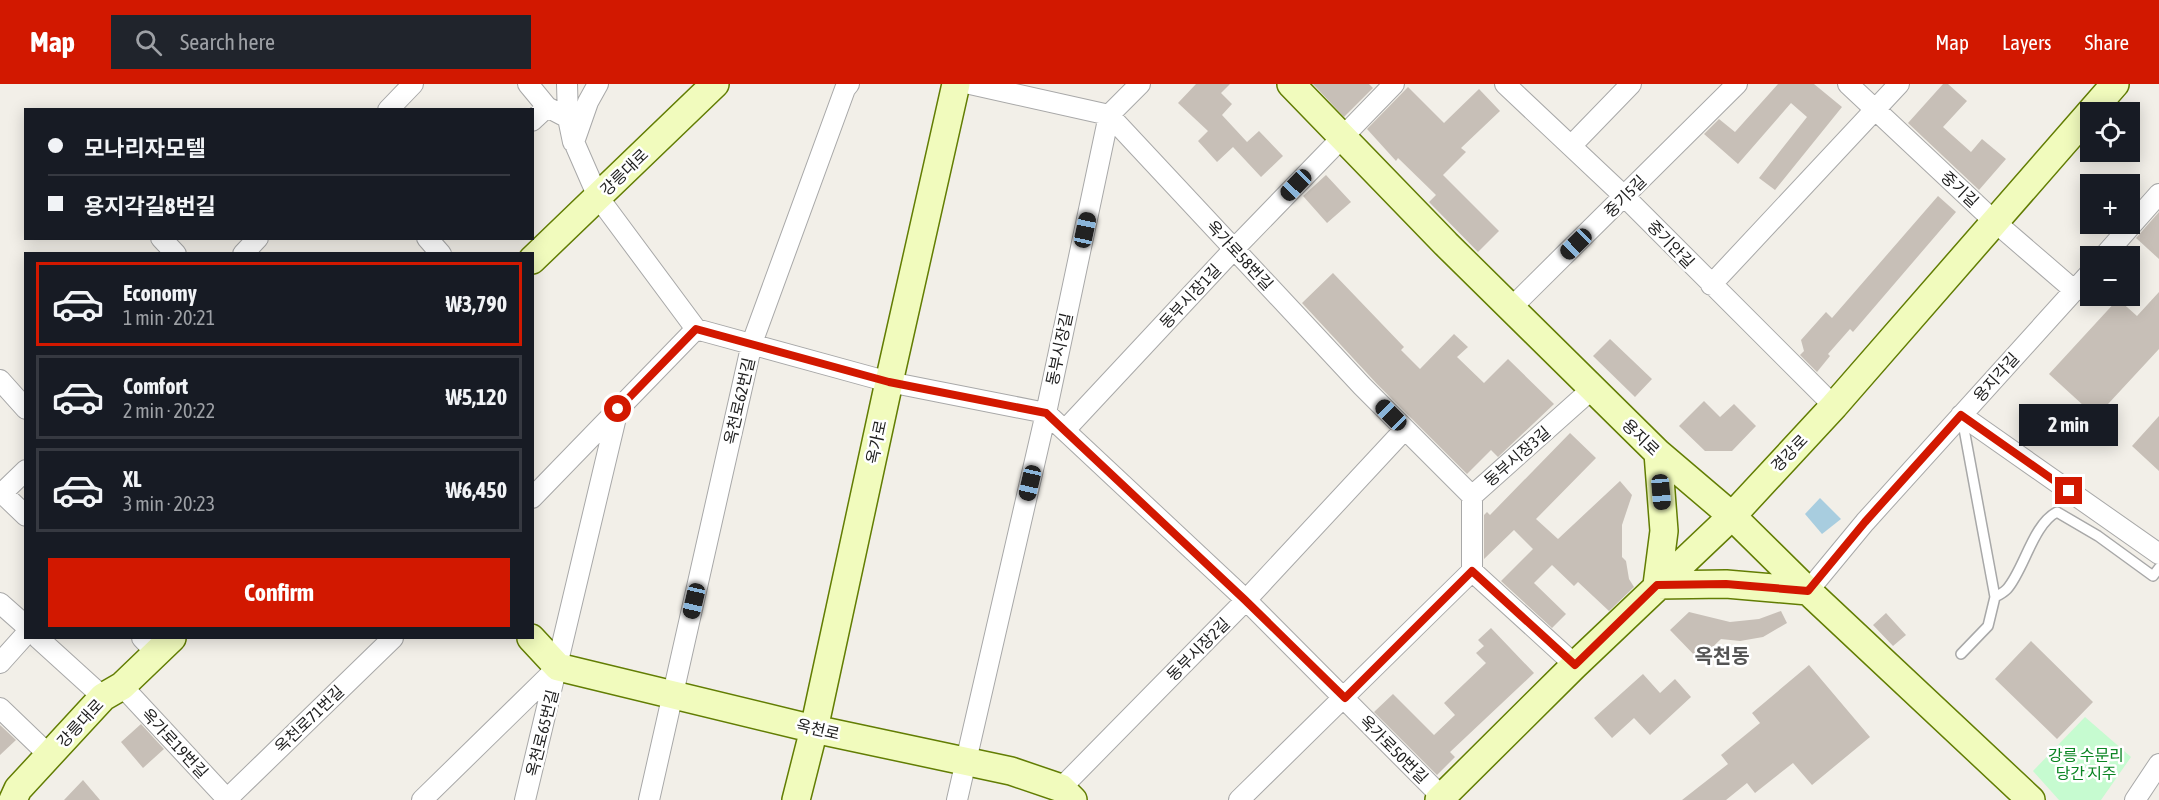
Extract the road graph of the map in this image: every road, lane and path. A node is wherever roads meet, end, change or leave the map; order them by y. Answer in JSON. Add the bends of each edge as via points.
{"nodes":[{"id":1,"x":413,"y":84,"type":"edge"},
{"id":2,"x":528,"y":84,"type":"edge"},
{"id":3,"x":567,"y":84,"type":"edge"},
{"id":4,"x":598,"y":84,"type":"edge"},
{"id":5,"x":715,"y":84,"type":"edge"},
{"id":6,"x":849,"y":84,"type":"edge"},
{"id":7,"x":956,"y":84,"type":"edge"},
{"id":8,"x":970,"y":84,"type":"edge"},
{"id":9,"x":1140,"y":84,"type":"edge"},
{"id":10,"x":1291,"y":84,"type":"edge"},
{"id":11,"x":1394,"y":84,"type":"edge"},
{"id":12,"x":1505,"y":84,"type":"edge"},
{"id":13,"x":1630,"y":84,"type":"edge"},
{"id":14,"x":1737,"y":84,"type":"edge"},
{"id":15,"x":1848,"y":84,"type":"edge"},
{"id":16,"x":1899,"y":84,"type":"edge"},
{"id":17,"x":2115,"y":84,"type":"edge"},
{"id":18,"x":547,"y":107,"type":"junction"},
{"id":19,"x":390,"y":108,"type":"edge"},
{"id":20,"x":1876,"y":111,"type":"junction"},
{"id":21,"x":1109,"y":115,"type":"junction"},
{"id":22,"x":568,"y":118,"type":"junction"},
{"id":23,"x":534,"y":119,"type":"edge"},
{"id":24,"x":1342,"y":138,"type":"junction"},
{"id":25,"x":573,"y":142,"type":"junction"},
{"id":26,"x":1571,"y":146,"type":"junction"},
{"id":27,"x":2159,"y":194,"type":"edge"},
{"id":28,"x":1625,"y":196,"type":"junction"},
{"id":29,"x":598,"y":197,"type":"junction"},
{"id":30,"x":1995,"y":222,"type":"junction"},
{"id":31,"x":163,"y":240,"type":"edge"},
{"id":32,"x":256,"y":240,"type":"edge"},
{"id":33,"x":429,"y":240,"type":"edge"},
{"id":34,"x":2113,"y":246,"type":"edge"},
{"id":35,"x":1234,"y":249,"type":"junction"},
{"id":36,"x":174,"y":252,"type":"edge"},
{"id":37,"x":245,"y":252,"type":"edge"},
{"id":38,"x":439,"y":252,"type":"edge"},
{"id":39,"x":534,"y":258,"type":"edge"},
{"id":40,"x":1711,"y":285,"type":"junction"},
{"id":41,"x":2080,"y":285,"type":"edge"},
{"id":42,"x":2075,"y":291,"type":"junction"},
{"id":43,"x":1511,"y":308,"type":"junction"},
{"id":44,"x":696,"y":329,"type":"junction"},
{"id":45,"x":752,"y":343,"type":"junction"},
{"id":46,"x":0,"y":380,"type":"edge"},
{"id":47,"x":889,"y":382,"type":"junction"},
{"id":48,"x":1592,"y":389,"type":"junction"},
{"id":49,"x":1834,"y":406,"type":"junction"},
{"id":50,"x":24,"y":407,"type":"edge"},
{"id":51,"x":618,"y":409,"type":"junction"},
{"id":52,"x":1046,"y":413,"type":"junction"},
{"id":53,"x":1961,"y":415,"type":"junction"},
{"id":54,"x":1405,"y":429,"type":"junction"},
{"id":55,"x":1065,"y":430,"type":"junction"},
{"id":56,"x":1658,"y":453,"type":"junction"},
{"id":57,"x":24,"y":472,"type":"edge"},
{"id":58,"x":1,"y":494,"type":"edge"},
{"id":59,"x":534,"y":496,"type":"edge"},
{"id":60,"x":1472,"y":496,"type":"junction"},
{"id":61,"x":24,"y":514,"type":"edge"},
{"id":62,"x":1732,"y":516,"type":"junction"},
{"id":63,"x":2159,"y":554,"type":"edge"},
{"id":64,"x":2159,"y":568,"type":"edge"},
{"id":65,"x":1472,"y":571,"type":"junction"},
{"id":66,"x":1657,"y":585,"type":"junction"},
{"id":67,"x":1808,"y":591,"type":"junction"},
{"id":68,"x":1995,"y":597,"type":"junction"},
{"id":69,"x":1245,"y":600,"type":"junction"},
{"id":70,"x":0,"y":603,"type":"edge"},
{"id":71,"x":24,"y":624,"type":"edge"},
{"id":72,"x":24,"y":636,"type":"edge"},
{"id":73,"x":39,"y":639,"type":"edge"},
{"id":74,"x":392,"y":639,"type":"edge"},
{"id":75,"x":532,"y":639,"type":"edge"},
{"id":76,"x":157,"y":643,"type":"edge"},
{"id":77,"x":1961,"y":654,"type":"dead end"},
{"id":78,"x":0,"y":663,"type":"edge"},
{"id":79,"x":1575,"y":665,"type":"junction"},
{"id":80,"x":558,"y":666,"type":"junction"},
{"id":81,"x":112,"y":692,"type":"junction"},
{"id":82,"x":673,"y":694,"type":"junction"},
{"id":83,"x":1345,"y":698,"type":"junction"},
{"id":84,"x":0,"y":708,"type":"edge"},
{"id":85,"x":814,"y":729,"type":"junction"},
{"id":86,"x":50,"y":756,"type":"junction"},
{"id":87,"x":967,"y":761,"type":"junction"},
{"id":88,"x":2154,"y":775,"type":"edge"},
{"id":89,"x":1067,"y":794,"type":"edge"},
{"id":90,"x":10,"y":795,"type":"edge"},
{"id":91,"x":1441,"y":798,"type":"edge"},
{"id":92,"x":227,"y":800,"type":"edge"},
{"id":93,"x":423,"y":800,"type":"edge"},
{"id":94,"x":525,"y":800,"type":"edge"},
{"id":95,"x":649,"y":800,"type":"edge"},
{"id":96,"x":796,"y":800,"type":"edge"},
{"id":97,"x":957,"y":800,"type":"edge"},
{"id":98,"x":1239,"y":800,"type":"edge"},
{"id":99,"x":2031,"y":800,"type":"edge"},
{"id":100,"x":2135,"y":800,"type":"edge"}],
"edges":[{"from":1,"to":19,"type":"street"},
{"from":2,"to":18,"type":"street"},
{"from":3,"to":22,"type":"street"},
{"from":4,"to":25,"type":"street"},
{"from":5,"to":29,"type":"street","name":"강릉대로"},
{"from":6,"to":45,"type":"street","name":"옥천로62번길"},
{"from":7,"to":47,"type":"street","name":"옥가로"},
{"from":8,"to":21,"type":"street"},
{"from":9,"to":21,"type":"street"},
{"from":10,"to":24,"type":"street","name":"용지로"},
{"from":11,"to":24,"type":"street","name":"동부시장1길"},
{"from":12,"to":26,"type":"street","name":"중기안길"},
{"from":13,"to":26,"type":"street"},
{"from":14,"to":28,"type":"street","name":"중기5길"},
{"from":15,"to":20,"type":"street","name":"중기길"},
{"from":16,"to":20,"type":"street"},
{"from":17,"to":30,"type":"street","name":"경강로"},
{"from":18,"to":22,"type":"street"},
{"from":18,"to":23,"type":"street"},
{"from":20,"to":30,"type":"street","name":"중기길"},
{"from":20,"to":40,"type":"street"},
{"from":21,"to":35,"type":"street","name":"옥가로58번길"},
{"from":21,"to":52,"type":"street","name":"동부시장길"},
{"from":22,"to":25,"type":"street"},
{"from":24,"to":35,"type":"street","name":"동부시장1길"},
{"from":24,"to":43,"type":"street","name":"용지로"},
{"from":25,"to":29,"type":"street"},
{"from":26,"to":28,"type":"street","name":"중기안길"},
{"from":27,"to":34,"type":"street"},
{"from":28,"to":40,"type":"street","name":"중기안길"},
{"from":28,"to":43,"type":"street","name":"중기5길"},
{"from":29,"to":39,"type":"street","name":"강릉대로"},
{"from":29,"to":44,"type":"street"},
{"from":30,"to":42,"type":"street","name":"중기길"},
{"from":30,"to":49,"type":"street","name":"경강로"},
{"from":31,"to":36,"type":"street"},
{"from":32,"to":37,"type":"street"},
{"from":33,"to":38,"type":"street"},
{"from":35,"to":54,"type":"street","name":"옥가로58번길"},
{"from":35,"to":55,"type":"street","name":"동부시장1길"},
{"from":40,"to":49,"type":"street","name":"중기안길"},
{"from":41,"to":42,"type":"street","name":"용지각길"},
{"from":42,"to":53,"type":"street","name":"용지각길"},
{"from":43,"to":48,"type":"street","name":"용지로"},
{"from":44,"to":45,"type":"street"},
{"from":44,"to":51,"type":"street"},
{"from":45,"to":47,"type":"street"},
{"from":45,"to":82,"type":"street","name":"옥천로62번길"},
{"from":46,"to":50,"type":"street"},
{"from":47,"to":52,"type":"street"},
{"from":47,"to":85,"type":"street","name":"옥가로"},
{"from":48,"to":56,"type":"street","name":"용지로"},
{"from":48,"to":60,"type":"street","name":"동부시장3길"},
{"from":49,"to":62,"type":"street","name":"경강로"},
{"from":51,"to":59,"type":"street"},
{"from":51,"to":80,"type":"street"},
{"from":52,"to":55,"type":"street","name":"옥가로50번길"},
{"from":52,"to":87,"type":"street","name":"동부시장길"},
{"from":53,"to":63,"type":"street"},
{"from":53,"to":67,"type":"street","name":"용지각길"},
{"from":53,"to":68,"type":"lane"},
{"from":54,"to":60,"type":"street","name":"옥가로58번길"},
{"from":54,"to":69,"type":"street","name":"동부시장2길"},
{"from":55,"to":69,"type":"street","name":"옥가로50번길"},
{"from":56,"to":62,"type":"street","name":"용지로"},
{"from":56,"to":66,"type":"street","via":[[1664,531]]},
{"from":57,"to":58,"type":"street"},
{"from":58,"to":61,"type":"street"},
{"from":60,"to":65,"type":"street","name":"동부시장3길"},
{"from":62,"to":66,"type":"street","name":"경강로"},
{"from":62,"to":67,"type":"street","name":"용지로"},
{"from":64,"to":68,"type":"lane","via":[[2153,576],[2057,512],[2029,548],[2007,590]]},
{"from":65,"to":79,"type":"street"},
{"from":65,"to":83,"type":"street"},
{"from":66,"to":67,"type":"street","via":[[1726,584]]},
{"from":66,"to":79,"type":"street","name":"경강로"},
{"from":67,"to":99,"type":"street","name":"용지로"},
{"from":68,"to":77,"type":"lane","via":[[1988,626]]},
{"from":69,"to":83,"type":"street","name":"옥가로50번길"},
{"from":69,"to":89,"type":"street","name":"동부시장2길"},
{"from":70,"to":71,"type":"street"},
{"from":72,"to":78,"type":"street"},
{"from":73,"to":81,"type":"street","name":"옥가로19번길"},
{"from":74,"to":92,"type":"street","name":"옥천로71번길"},
{"from":75,"to":80,"type":"street"},
{"from":76,"to":81,"type":"street","name":"강릉대로"},
{"from":79,"to":91,"type":"street","name":"경강로"},
{"from":80,"to":82,"type":"street","name":"옥천로"},
{"from":80,"to":93,"type":"street"},
{"from":80,"to":94,"type":"street","name":"옥천로65번길"},
{"from":81,"to":86,"type":"street","name":"강릉대로"},
{"from":81,"to":92,"type":"street","name":"옥가로19번길"},
{"from":82,"to":85,"type":"street","name":"옥천로"},
{"from":82,"to":95,"type":"street","name":"옥천로62번길"},
{"from":83,"to":91,"type":"street","name":"옥가로50번길"},
{"from":83,"to":98,"type":"street"},
{"from":84,"to":86,"type":"street"},
{"from":85,"to":87,"type":"street","name":"옥천로"},
{"from":85,"to":96,"type":"street","name":"옥가로"},
{"from":86,"to":90,"type":"street","name":"강릉대로"},
{"from":87,"to":89,"type":"street","name":"옥천로","via":[[1011,771]]},
{"from":87,"to":97,"type":"street","name":"동부시장길"},
{"from":88,"to":100,"type":"street"}]}
